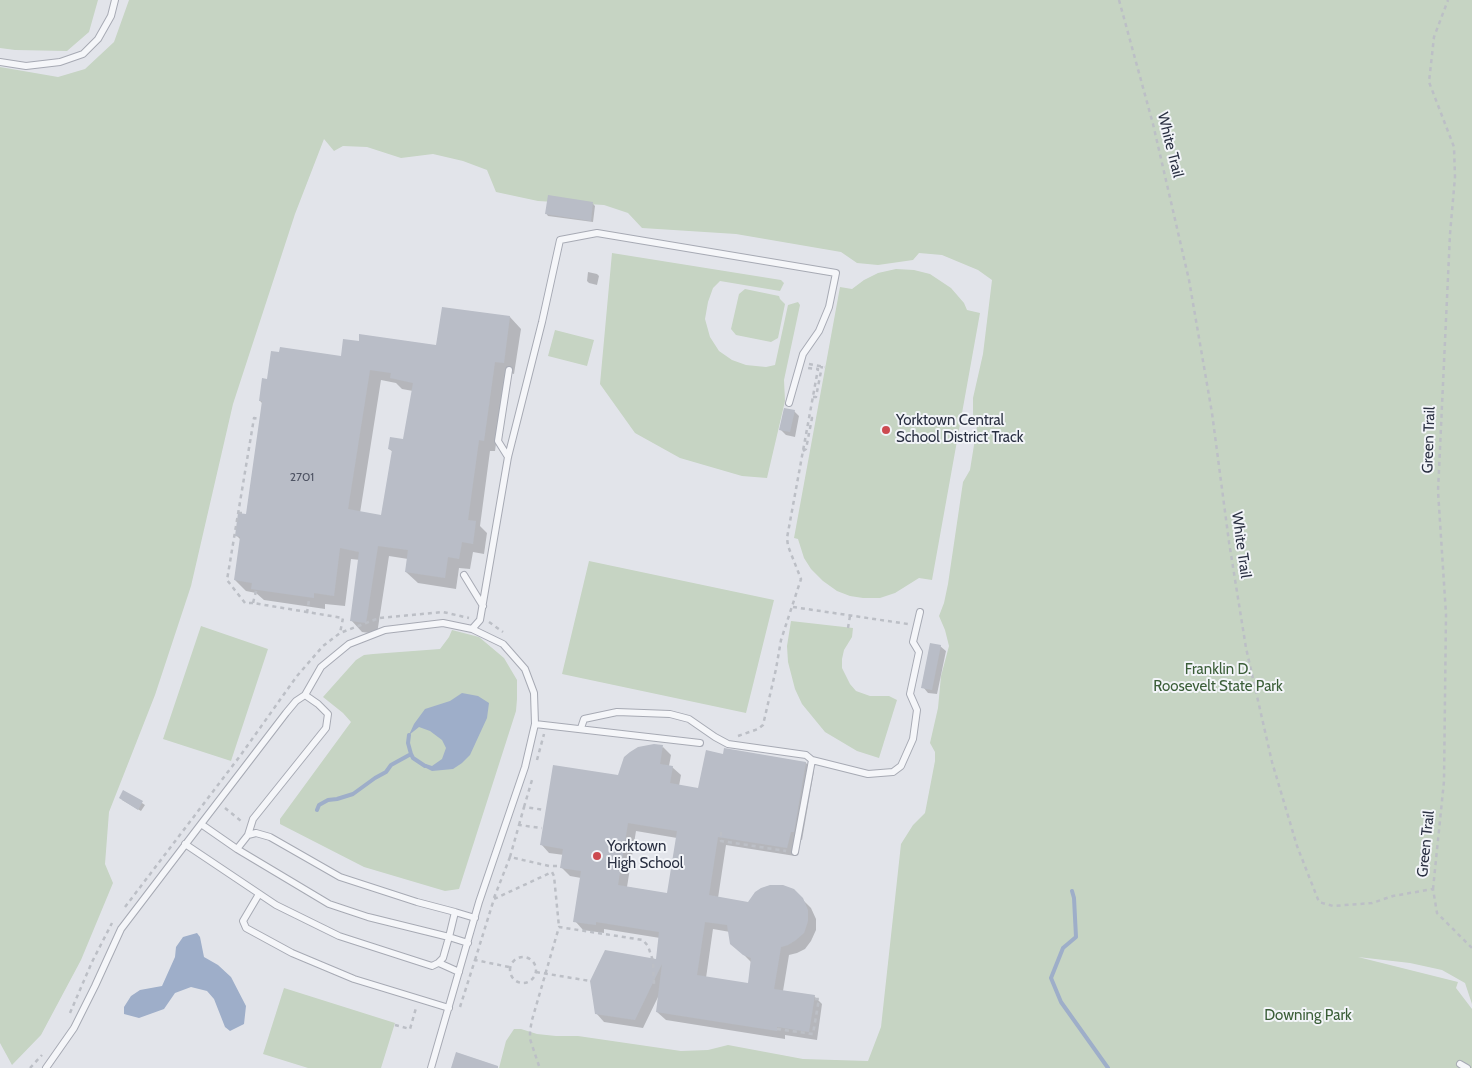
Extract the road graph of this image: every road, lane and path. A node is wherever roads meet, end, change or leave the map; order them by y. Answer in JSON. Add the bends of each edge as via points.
{"nodes":[{"id":1,"x":115,"y":0,"type":"edge"},
{"id":2,"x":1118,"y":0,"type":"edge"},
{"id":3,"x":1448,"y":0,"type":"edge"},
{"id":4,"x":0,"y":62,"type":"edge"},
{"id":5,"x":804,"y":363,"type":"dead end"},
{"id":6,"x":804,"y":367,"type":"dead end"},
{"id":7,"x":509,"y":370,"type":"dead end"},
{"id":8,"x":812,"y":397,"type":"junction"},
{"id":9,"x":789,"y":403,"type":"dead end"},
{"id":10,"x":260,"y":419,"type":"dead end"},
{"id":11,"x":508,"y":457,"type":"junction"},
{"id":12,"x":238,"y":513,"type":"junction"},
{"id":13,"x":245,"y":513,"type":"dead end"},
{"id":14,"x":464,"y":575,"type":"dead end"},
{"id":15,"x":256,"y":591,"type":"dead end"},
{"id":16,"x":309,"y":600,"type":"dead end"},
{"id":17,"x":253,"y":603,"type":"junction"},
{"id":18,"x":483,"y":606,"type":"junction"},
{"id":19,"x":793,"y":607,"type":"junction"},
{"id":20,"x":443,"y":612,"type":"dead end"},
{"id":21,"x":920,"y":612,"type":"dead end"},
{"id":22,"x":307,"y":613,"type":"junction"},
{"id":23,"x":850,"y":616,"type":"junction"},
{"id":24,"x":484,"y":619,"type":"junction"},
{"id":25,"x":916,"y":625,"type":"junction"},
{"id":26,"x":848,"y":628,"type":"dead end"},
{"id":27,"x":472,"y":629,"type":"junction"},
{"id":28,"x":340,"y":634,"type":"dead end"},
{"id":29,"x":507,"y":635,"type":"dead end"},
{"id":30,"x":305,"y":695,"type":"junction"},
{"id":31,"x":535,"y":724,"type":"junction"},
{"id":32,"x":581,"y":728,"type":"junction"},
{"id":33,"x":700,"y":743,"type":"dead end"},
{"id":34,"x":728,"y":744,"type":"junction"},
{"id":35,"x":812,"y":760,"type":"junction"},
{"id":36,"x":225,"y":808,"type":"dead end"},
{"id":37,"x":545,"y":810,"type":"dead end"},
{"id":38,"x":241,"y":821,"type":"dead end"},
{"id":39,"x":201,"y":824,"type":"junction"},
{"id":40,"x":519,"y":825,"type":"junction"},
{"id":41,"x":542,"y":828,"type":"dead end"},
{"id":42,"x":721,"y":832,"type":"dead end"},
{"id":43,"x":248,"y":835,"type":"junction"},
{"id":44,"x":185,"y":844,"type":"junction"},
{"id":45,"x":237,"y":849,"type":"junction"},
{"id":46,"x":795,"y":852,"type":"joint"},
{"id":47,"x":510,"y":857,"type":"junction"},
{"id":48,"x":549,"y":866,"type":"junction"},
{"id":49,"x":561,"y":866,"type":"dead end"},
{"id":50,"x":552,"y":872,"type":"junction"},
{"id":51,"x":1433,"y":888,"type":"junction"},
{"id":52,"x":258,"y":894,"type":"junction"},
{"id":53,"x":494,"y":899,"type":"junction"},
{"id":54,"x":455,"y":912,"type":"junction"},
{"id":55,"x":475,"y":918,"type":"junction"},
{"id":56,"x":559,"y":927,"type":"junction"},
{"id":57,"x":449,"y":937,"type":"junction"},
{"id":58,"x":468,"y":943,"type":"junction"},
{"id":59,"x":1472,"y":948,"type":"edge"},
{"id":60,"x":474,"y":960,"type":"junction"},
{"id":61,"x":439,"y":963,"type":"junction"},
{"id":62,"x":509,"y":967,"type":"junction"},
{"id":63,"x":459,"y":972,"type":"junction"},
{"id":64,"x":536,"y":972,"type":"junction"},
{"id":65,"x":545,"y":974,"type":"junction"},
{"id":66,"x":590,"y":981,"type":"dead end"},
{"id":67,"x":654,"y":986,"type":"dead end"},
{"id":68,"x":419,"y":999,"type":"junction"},
{"id":69,"x":814,"y":999,"type":"dead end"},
{"id":70,"x":449,"y":1008,"type":"junction"},
{"id":71,"x":458,"y":1014,"type":"dead end"},
{"id":72,"x":395,"y":1025,"type":"dead end"},
{"id":73,"x":777,"y":1029,"type":"dead end"},
{"id":74,"x":1460,"y":1064,"type":"dead end"},
{"id":75,"x":539,"y":1066,"type":"dead end"},
{"id":76,"x":46,"y":1068,"type":"edge"},
{"id":77,"x":431,"y":1068,"type":"edge"},
{"id":78,"x":1467,"y":1068,"type":"edge"}],
"edges":[{"from":1,"to":4,"type":"lane","via":[[98,39],[83,54],[60,62],[26,66]]},
{"from":2,"to":51,"type":"path","name":"White Trail","via":[[1153,124],[1187,271],[1208,384],[1246,648],[1272,762],[1297,846],[1319,902],[1333,906],[1372,904]]},
{"from":3,"to":51,"type":"path","name":"Green Trail","via":[[1434,37],[1428,82],[1454,147],[1455,177],[1438,491],[1446,614],[1444,762]]},
{"from":5,"to":8,"type":"path","via":[[824,367],[816,397]]},
{"from":6,"to":8,"type":"path","via":[[818,369]]},
{"from":7,"to":11,"type":"lane","via":[[498,441]]},
{"from":8,"to":19,"type":"path","via":[[806,450],[787,538],[802,579]]},
{"from":9,"to":11,"type":"lane","via":[[802,354],[820,330],[829,307],[836,273],[597,233],[560,240]]},
{"from":10,"to":12,"type":"path","via":[[254,418]]},
{"from":11,"to":18,"type":"lane"},
{"from":12,"to":13,"type":"path"},
{"from":12,"to":17,"type":"path","via":[[227,580],[245,602]]},
{"from":14,"to":18,"type":"lane"},
{"from":15,"to":17,"type":"path"},
{"from":16,"to":22,"type":"path"},
{"from":17,"to":22,"type":"path"},
{"from":18,"to":24,"type":"lane"},
{"from":19,"to":23,"type":"path"},
{"from":19,"to":34,"type":"path","via":[[780,640],[763,724],[758,730],[729,739]]},
{"from":20,"to":24,"type":"path"},
{"from":21,"to":25,"type":"lane"},
{"from":22,"to":28,"type":"path","via":[[343,618]]},
{"from":23,"to":25,"type":"path"},
{"from":23,"to":26,"type":"path"},
{"from":24,"to":27,"type":"lane"},
{"from":24,"to":29,"type":"path"},
{"from":25,"to":35,"type":"lane","via":[[913,642],[919,652],[910,694],[917,710],[913,739],[901,766],[894,772],[868,774]]},
{"from":27,"to":30,"type":"lane","via":[[443,623],[386,630],[349,644],[320,667]]},
{"from":27,"to":31,"type":"lane","via":[[503,644],[525,669],[534,693]]},
{"from":30,"to":39,"type":"lane","via":[[286,713]]},
{"from":30,"to":43,"type":"lane","via":[[328,714],[326,728],[253,819]]},
{"from":31,"to":32,"type":"lane"},
{"from":31,"to":55,"type":"lane","via":[[525,768]]},
{"from":32,"to":33,"type":"lane"},
{"from":32,"to":34,"type":"lane","via":[[584,719],[617,712],[670,714],[689,719]]},
{"from":34,"to":35,"type":"lane","via":[[806,755]]},
{"from":35,"to":46,"type":"lane"},
{"from":36,"to":38,"type":"path"},
{"from":37,"to":40,"type":"path","via":[[524,807]]},
{"from":39,"to":44,"type":"lane"},
{"from":39,"to":45,"type":"lane"},
{"from":40,"to":41,"type":"path"},
{"from":40,"to":47,"type":"path"},
{"from":42,"to":46,"type":"path","via":[[720,841]]},
{"from":43,"to":45,"type":"lane"},
{"from":43,"to":54,"type":"lane","via":[[256,833],[270,837],[340,877]]},
{"from":44,"to":52,"type":"lane"},
{"from":44,"to":76,"type":"lane","via":[[121,929],[74,1028]]},
{"from":45,"to":57,"type":"lane","via":[[329,904]]},
{"from":47,"to":48,"type":"path"},
{"from":47,"to":53,"type":"path"},
{"from":48,"to":49,"type":"path"},
{"from":48,"to":50,"type":"path"},
{"from":50,"to":53,"type":"path"},
{"from":50,"to":56,"type":"path"},
{"from":51,"to":59,"type":"path","via":[[1437,913]]},
{"from":52,"to":61,"type":"lane","via":[[339,936],[432,966]]},
{"from":52,"to":68,"type":"lane","via":[[243,921],[246,928],[310,961],[354,979]]},
{"from":53,"to":60,"type":"path"},
{"from":54,"to":55,"type":"lane"},
{"from":54,"to":57,"type":"lane"},
{"from":55,"to":58,"type":"lane"},
{"from":56,"to":65,"type":"path"},
{"from":56,"to":67,"type":"path","via":[[643,940],[652,960]]},
{"from":57,"to":58,"type":"lane"},
{"from":57,"to":61,"type":"lane"},
{"from":58,"to":63,"type":"lane"},
{"from":60,"to":62,"type":"path"},
{"from":60,"to":71,"type":"path"},
{"from":61,"to":63,"type":"lane"},
{"from":62,"to":64,"type":"path","via":[[512,977],[520,983],[529,982]]},
{"from":62,"to":64,"type":"path","via":[[516,958],[526,956],[534,962]]},
{"from":63,"to":70,"type":"lane"},
{"from":64,"to":65,"type":"path"},
{"from":65,"to":66,"type":"path"},
{"from":65,"to":75,"type":"path","via":[[530,1031]]},
{"from":68,"to":70,"type":"lane"},
{"from":68,"to":72,"type":"path","via":[[410,1029]]},
{"from":69,"to":73,"type":"path","via":[[819,999],[813,1034]]},
{"from":70,"to":77,"type":"lane"},
{"from":74,"to":78,"type":"lane"}]}
